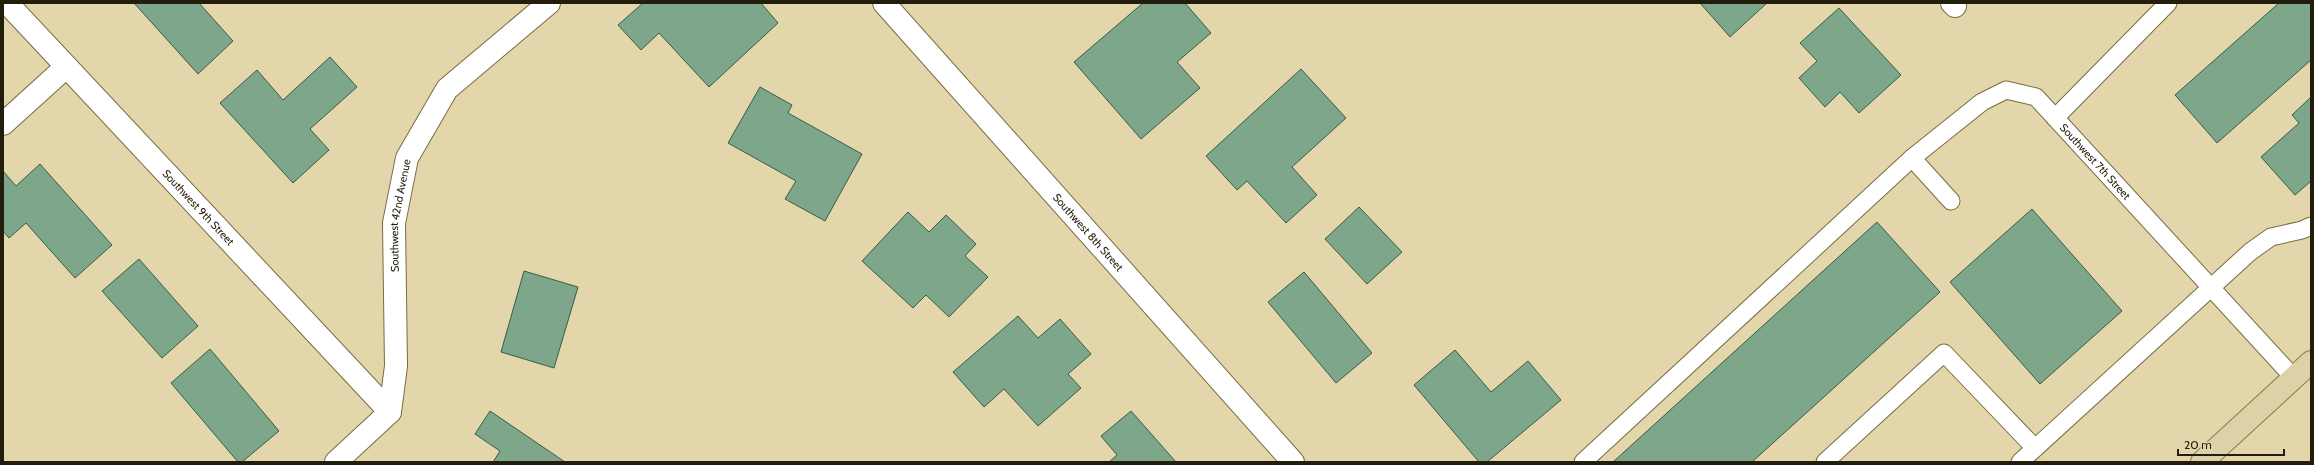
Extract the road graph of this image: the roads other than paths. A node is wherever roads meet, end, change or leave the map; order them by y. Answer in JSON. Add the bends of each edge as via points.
{"nodes":[{"id":1,"x":7,"y":3,"type":"edge"},
{"id":2,"x":549,"y":3,"type":"edge"},
{"id":3,"x":884,"y":3,"type":"edge"},
{"id":4,"x":2168,"y":3,"type":"edge"},
{"id":5,"x":66,"y":67,"type":"junction"},
{"id":6,"x":2055,"y":118,"type":"junction"},
{"id":7,"x":3,"y":124,"type":"edge"},
{"id":8,"x":1912,"y":158,"type":"junction"},
{"id":9,"x":1951,"y":201,"type":"dead end"},
{"id":10,"x":2311,"y":226,"type":"edge"},
{"id":11,"x":2212,"y":288,"type":"junction"},
{"id":12,"x":2311,"y":362,"type":"edge"},
{"id":13,"x":2294,"y":378,"type":"junction"},
{"id":14,"x":390,"y":412,"type":"junction"},
{"id":15,"x":2035,"y":448,"type":"junction"},
{"id":16,"x":336,"y":462,"type":"edge"},
{"id":17,"x":1293,"y":462,"type":"edge"},
{"id":18,"x":1583,"y":462,"type":"edge"},
{"id":19,"x":1825,"y":462,"type":"edge"},
{"id":20,"x":2020,"y":462,"type":"edge"},
{"id":21,"x":2202,"y":462,"type":"edge"}],
"edges":[{"from":1,"to":5,"type":"street","name":"Southwest 9th Street"},
{"from":2,"to":14,"type":"street","name":"Southwest 42nd Avenue","via":[[448,89],[407,158],[394,223],[396,366]]},
{"from":3,"to":17,"type":"street","name":"Southwest 8th Street"},
{"from":4,"to":6,"type":"lane"},
{"from":5,"to":7,"type":"street"},
{"from":5,"to":14,"type":"street","name":"Southwest 9th Street"},
{"from":6,"to":8,"type":"lane","name":"Southwest 7th Street","via":[[2036,97],[2006,90],[1982,102]]},
{"from":6,"to":11,"type":"lane","name":"Southwest 7th Street"},
{"from":8,"to":9,"type":"lane"},
{"from":8,"to":18,"type":"lane","name":"Southwest 7th Street"},
{"from":10,"to":11,"type":"lane","via":[[2271,238],[2250,252]]},
{"from":11,"to":13,"type":"lane","name":"Southwest 7th Street"},
{"from":11,"to":15,"type":"lane"},
{"from":12,"to":13,"type":"main road"},
{"from":13,"to":21,"type":"main road"},
{"from":14,"to":16,"type":"street"},
{"from":15,"to":19,"type":"lane","via":[[1944,353]]},
{"from":15,"to":20,"type":"lane"}]}
